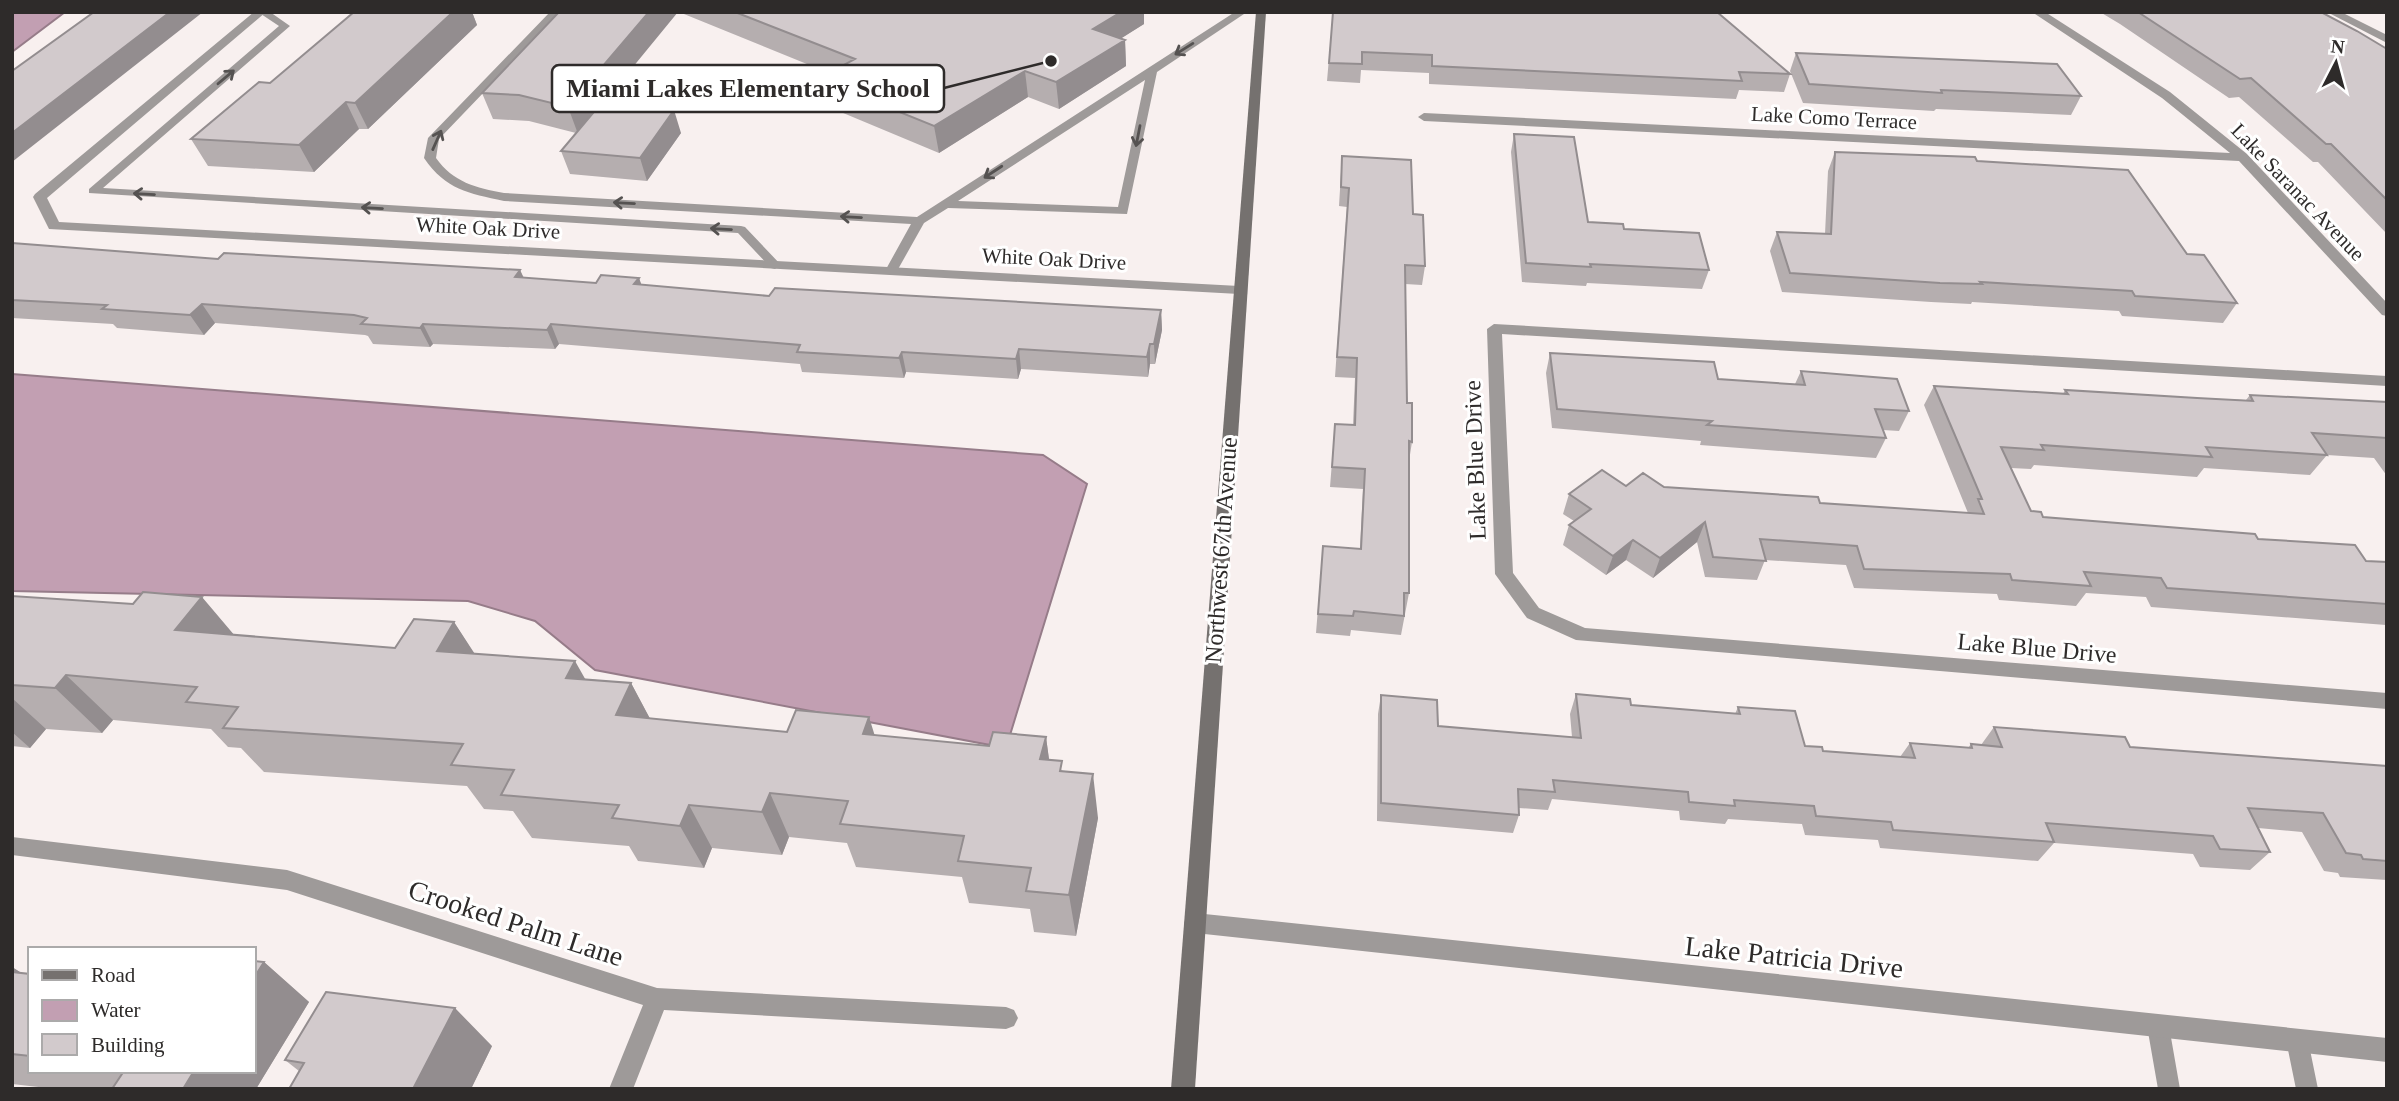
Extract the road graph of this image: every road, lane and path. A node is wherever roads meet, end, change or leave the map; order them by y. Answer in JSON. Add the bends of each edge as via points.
{"nodes":[{"id":1,"x":262,"y":12,"type":"edge"},
{"id":2,"x":556,"y":12,"type":"edge"},
{"id":3,"x":1241,"y":12,"type":"edge"},
{"id":4,"x":1261,"y":12,"type":"edge"},
{"id":5,"x":2037,"y":12,"type":"edge"},
{"id":6,"x":2332,"y":12,"type":"edge"},
{"id":7,"x":2387,"y":40,"type":"edge"},
{"id":8,"x":1152,"y":69,"type":"junction"},
{"id":9,"x":1424,"y":117,"type":"dead end"},
{"id":10,"x":2242,"y":157,"type":"junction"},
{"id":11,"x":944,"y":204,"type":"junction"},
{"id":12,"x":919,"y":220,"type":"junction"},
{"id":13,"x":775,"y":265,"type":"junction"},
{"id":14,"x":891,"y":271,"type":"junction"},
{"id":15,"x":1240,"y":290,"type":"junction"},
{"id":16,"x":2387,"y":312,"type":"edge"},
{"id":17,"x":2387,"y":381,"type":"edge"},
{"id":18,"x":2387,"y":701,"type":"edge"},
{"id":19,"x":12,"y":846,"type":"edge"},
{"id":20,"x":1195,"y":923,"type":"junction"},
{"id":21,"x":657,"y":999,"type":"junction"},
{"id":22,"x":1006,"y":1018,"type":"dead end"},
{"id":23,"x":2158,"y":1026,"type":"junction"},
{"id":24,"x":2297,"y":1040,"type":"junction"},
{"id":25,"x":2387,"y":1050,"type":"edge"},
{"id":26,"x":621,"y":1089,"type":"edge"},
{"id":27,"x":1183,"y":1089,"type":"edge"},
{"id":28,"x":2169,"y":1089,"type":"edge"},
{"id":29,"x":2306,"y":1089,"type":"edge"}],
"edges":[{"from":13,"to":1,"type":"lane","one_way":true,"via":[[741,230],[93,191],[285,26]]},
{"from":1,"to":13,"type":"street","name":"White Oak Drive","via":[[40,197],[54,226]]},
{"from":12,"to":2,"type":"lane","one_way":true,"via":[[504,197],[467,190],[442,177],[430,158],[434,138]]},
{"from":3,"to":8,"type":"lane","one_way":true},
{"from":4,"to":15,"type":"main road","name":"Northwest 67th Avenue"},
{"from":5,"to":10,"type":"street","name":"Lake Saranac Avenue","via":[[2166,95]]},
{"from":6,"to":7,"type":"street"},
{"from":8,"to":11,"type":"lane","one_way":true},
{"from":8,"to":11,"type":"lane","one_way":true,"via":[[1123,211]]},
{"from":9,"to":10,"type":"street","name":"Lake Como Terrace"},
{"from":10,"to":16,"type":"street","name":"Lake Saranac Avenue"},
{"from":11,"to":12,"type":"lane"},
{"from":12,"to":14,"type":"lane"},
{"from":13,"to":14,"type":"street","name":"White Oak Drive"},
{"from":14,"to":15,"type":"street","name":"White Oak Drive"},
{"from":15,"to":20,"type":"main road","name":"Northwest 67th Avenue"},
{"from":17,"to":18,"type":"street","name":"Lake Blue Drive","via":[[1494,329],[1504,574],[1533,613],[1583,635]]},
{"from":19,"to":21,"type":"street","name":"Crooked Palm Lane","via":[[287,880]]},
{"from":20,"to":23,"type":"street","name":"Lake Patricia Drive"},
{"from":20,"to":27,"type":"main road","name":"Northwest 67th Avenue"},
{"from":21,"to":22,"type":"street","name":"Crooked Palm Lane"},
{"from":21,"to":26,"type":"street"},
{"from":23,"to":24,"type":"street","name":"Lake Patricia Drive"},
{"from":23,"to":28,"type":"lane"},
{"from":24,"to":25,"type":"street","name":"Lake Patricia Drive"},
{"from":24,"to":29,"type":"lane"}]}
